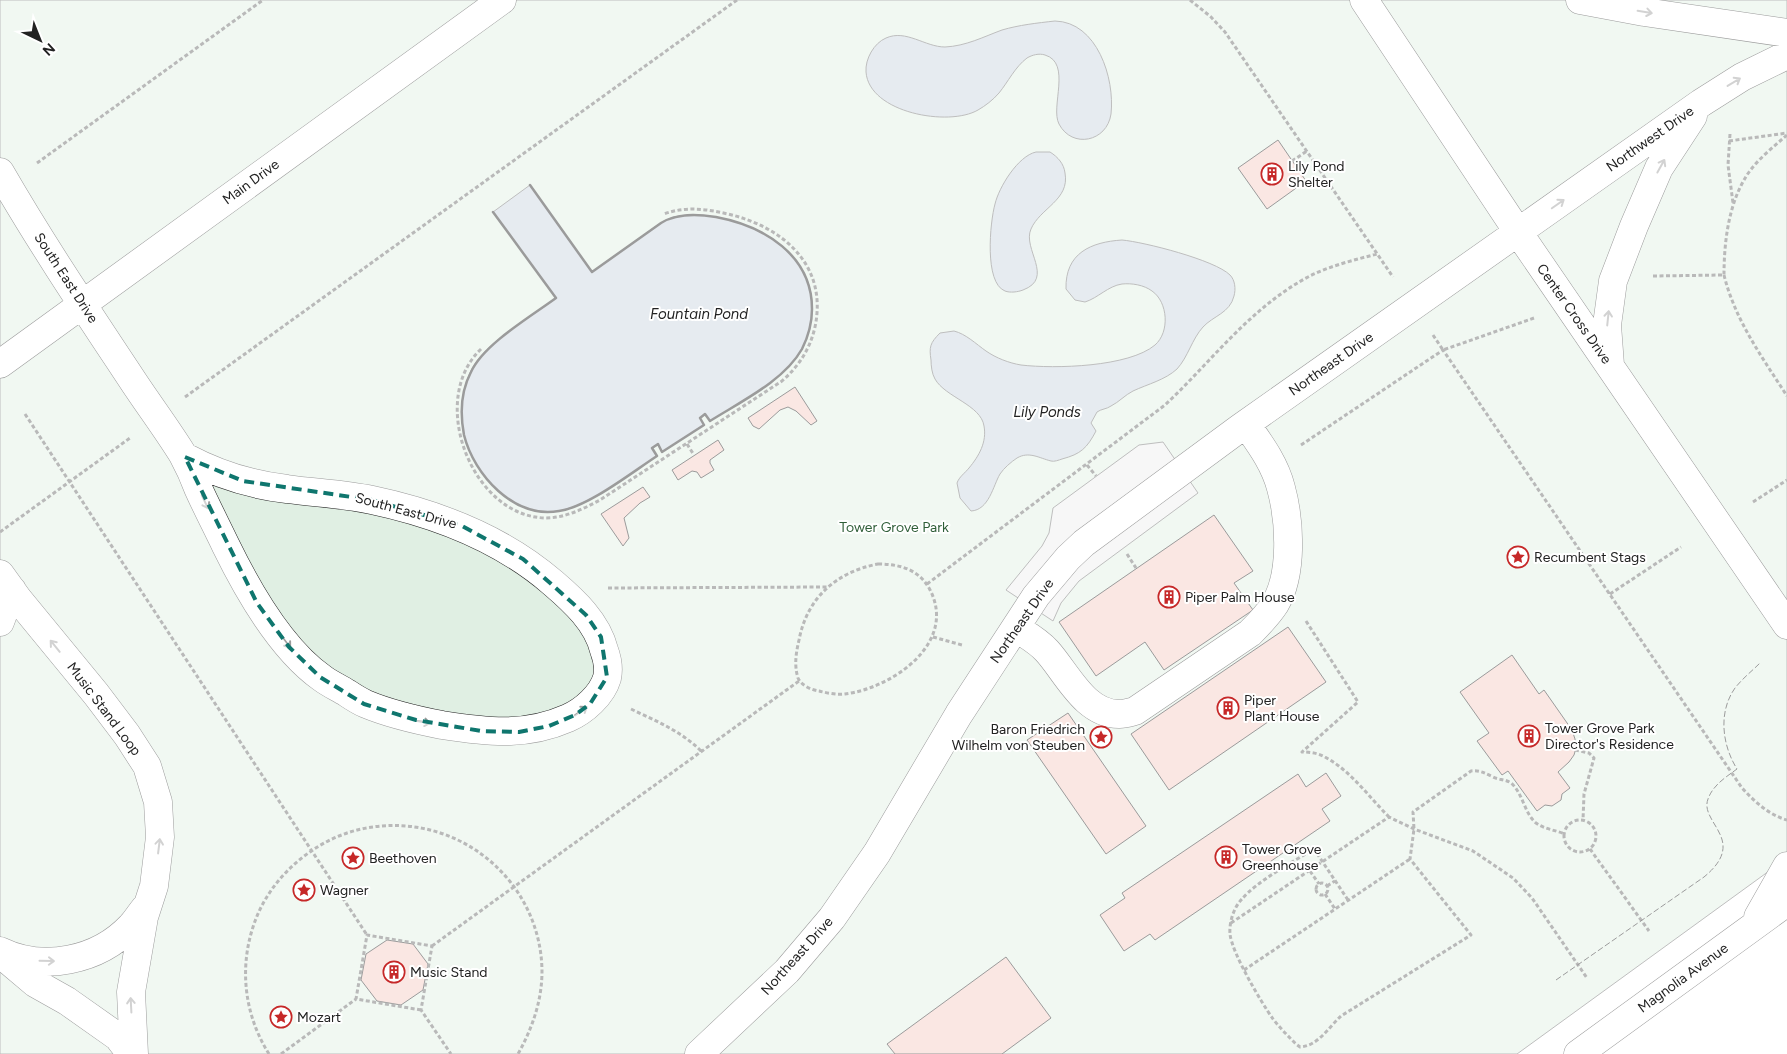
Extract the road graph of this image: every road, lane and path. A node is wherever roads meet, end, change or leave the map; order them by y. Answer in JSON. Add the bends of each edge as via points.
{"nodes":[{"id":1,"x":263,"y":0,"type":"edge"},
{"id":2,"x":502,"y":0,"type":"edge"},
{"id":3,"x":736,"y":0,"type":"edge"},
{"id":4,"x":1190,"y":0,"type":"edge"},
{"id":5,"x":1364,"y":0,"type":"edge"},
{"id":6,"x":1580,"y":0,"type":"edge"},
{"id":7,"x":1787,"y":32,"type":"edge"},
{"id":8,"x":1787,"y":55,"type":"edge"},
{"id":9,"x":1702,"y":103,"type":"junction"},
{"id":10,"x":1730,"y":134,"type":"dead end"},
{"id":11,"x":1787,"y":134,"type":"edge"},
{"id":12,"x":1729,"y":141,"type":"junction"},
{"id":13,"x":1307,"y":151,"type":"junction"},
{"id":14,"x":1292,"y":161,"type":"dead end"},
{"id":15,"x":29,"y":169,"type":"dead end"},
{"id":16,"x":0,"y":172,"type":"edge"},
{"id":17,"x":1733,"y":204,"type":"junction"},
{"id":18,"x":664,"y":214,"type":"dead end"},
{"id":19,"x":1518,"y":232,"type":"junction"},
{"id":20,"x":1377,"y":254,"type":"junction"},
{"id":21,"x":1724,"y":275,"type":"junction"},
{"id":22,"x":1646,"y":276,"type":"dead end"},
{"id":23,"x":1395,"y":280,"type":"dead end"},
{"id":24,"x":82,"y":304,"type":"junction"},
{"id":25,"x":1504,"y":329,"type":"dead end"},
{"id":26,"x":1431,"y":332,"type":"dead end"},
{"id":27,"x":481,"y":349,"type":"dead end"},
{"id":28,"x":1443,"y":350,"type":"junction"},
{"id":29,"x":0,"y":364,"type":"edge"},
{"id":30,"x":1610,"y":367,"type":"junction"},
{"id":31,"x":197,"y":388,"type":"dead end"},
{"id":32,"x":1787,"y":396,"type":"edge"},
{"id":33,"x":25,"y":414,"type":"dead end"},
{"id":34,"x":1246,"y":424,"type":"junction"},
{"id":35,"x":687,"y":444,"type":"junction"},
{"id":36,"x":120,"y":445,"type":"dead end"},
{"id":37,"x":694,"y":455,"type":"dead end"},
{"id":38,"x":185,"y":457,"type":"junction"},
{"id":39,"x":1088,"y":464,"type":"junction"},
{"id":40,"x":1272,"y":465,"type":"junction"},
{"id":41,"x":1096,"y":476,"type":"dead end"},
{"id":42,"x":1787,"y":480,"type":"edge"},
{"id":43,"x":70,"y":482,"type":"junction"},
{"id":44,"x":1753,"y":502,"type":"dead end"},
{"id":45,"x":0,"y":532,"type":"edge"},
{"id":46,"x":1681,"y":547,"type":"dead end"},
{"id":47,"x":6,"y":582,"type":"edge"},
{"id":48,"x":927,"y":584,"type":"junction"},
{"id":49,"x":1283,"y":585,"type":"junction"},
{"id":50,"x":828,"y":587,"type":"junction"},
{"id":51,"x":607,"y":588,"type":"dead end"},
{"id":52,"x":1610,"y":594,"type":"junction"},
{"id":53,"x":1783,"y":618,"type":"edge"},
{"id":54,"x":0,"y":622,"type":"edge"},
{"id":55,"x":1016,"y":628,"type":"junction"},
{"id":56,"x":1787,"y":642,"type":"edge"},
{"id":57,"x":799,"y":681,"type":"junction"},
{"id":58,"x":632,"y":710,"type":"dead end"},
{"id":59,"x":1575,"y":750,"type":"dead end"},
{"id":60,"x":701,"y":751,"type":"junction"},
{"id":61,"x":1389,"y":817,"type":"junction"},
{"id":62,"x":1583,"y":820,"type":"junction"},
{"id":63,"x":1787,"y":820,"type":"edge"},
{"id":64,"x":1414,"y":829,"type":"junction"},
{"id":65,"x":1565,"y":834,"type":"junction"},
{"id":66,"x":1590,"y":849,"type":"junction"},
{"id":67,"x":312,"y":850,"type":"junction"},
{"id":68,"x":1410,"y":859,"type":"junction"},
{"id":69,"x":1323,"y":862,"type":"junction"},
{"id":70,"x":1787,"y":866,"type":"edge"},
{"id":71,"x":1310,"y":870,"type":"junction"},
{"id":72,"x":1335,"y":881,"type":"junction"},
{"id":73,"x":1319,"y":884,"type":"junction"},
{"id":74,"x":1327,"y":886,"type":"junction"},
{"id":75,"x":514,"y":888,"type":"junction"},
{"id":76,"x":1317,"y":893,"type":"junction"},
{"id":77,"x":1325,"y":894,"type":"junction"},
{"id":78,"x":1311,"y":896,"type":"dead end"},
{"id":79,"x":1348,"y":900,"type":"junction"},
{"id":80,"x":1787,"y":902,"type":"edge"},
{"id":81,"x":149,"y":903,"type":"junction"},
{"id":82,"x":1335,"y":909,"type":"junction"},
{"id":83,"x":1230,"y":924,"type":"junction"},
{"id":84,"x":1753,"y":926,"type":"junction"},
{"id":85,"x":1649,"y":931,"type":"dead end"},
{"id":86,"x":367,"y":935,"type":"junction"},
{"id":87,"x":432,"y":946,"type":"junction"},
{"id":88,"x":0,"y":952,"type":"edge"},
{"id":89,"x":1244,"y":970,"type":"junction"},
{"id":90,"x":1587,"y":978,"type":"dead end"},
{"id":91,"x":356,"y":999,"type":"junction"},
{"id":92,"x":421,"y":1010,"type":"junction"},
{"id":93,"x":132,"y":1054,"type":"edge"},
{"id":94,"x":269,"y":1054,"type":"edge"},
{"id":95,"x":281,"y":1054,"type":"edge"},
{"id":96,"x":451,"y":1054,"type":"edge"},
{"id":97,"x":518,"y":1054,"type":"edge"},
{"id":98,"x":700,"y":1054,"type":"edge"},
{"id":99,"x":1578,"y":1054,"type":"edge"}],
"edges":[{"from":1,"to":15,"type":"path"},
{"from":2,"to":24,"type":"street","name":"Main Drive"},
{"from":3,"to":31,"type":"path"},
{"from":4,"to":13,"type":"path","via":[[1225,32]]},
{"from":5,"to":19,"type":"street","name":"Center Cross Drive"},
{"from":6,"to":7,"type":"street","one_way":true},
{"from":9,"to":8,"type":"street","name":"Northwest Drive","one_way":true,"via":[[1742,77]]},
{"from":19,"to":9,"type":"street","name":"Northwest Drive","one_way":true},
{"from":30,"to":9,"type":"street","one_way":true,"via":[[1607,325],[1613,281],[1659,168]]},
{"from":10,"to":12,"type":"path"},
{"from":11,"to":12,"type":"path"},
{"from":11,"to":17,"type":"path","via":[[1744,179]]},
{"from":12,"to":17,"type":"path","via":[[1728,165]]},
{"from":13,"to":14,"type":"path"},
{"from":13,"to":20,"type":"path"},
{"from":16,"to":24,"type":"street","name":"South East Drive"},
{"from":17,"to":21,"type":"path"},
{"from":18,"to":35,"type":"path","via":[[704,209],[759,224],[788,242],[800,255],[808,266],[817,294],[812,338],[799,364],[782,381]]},
{"from":19,"to":30,"type":"street","name":"Center Cross Drive"},
{"from":19,"to":34,"type":"street","name":"Northeast Drive"},
{"from":20,"to":23,"type":"path"},
{"from":20,"to":39,"type":"path","via":[[1308,277],[1257,313],[1165,405]]},
{"from":21,"to":22,"type":"path"},
{"from":21,"to":32,"type":"path","via":[[1741,323]]},
{"from":24,"to":29,"type":"street","name":"Main Drive"},
{"from":24,"to":38,"type":"street","name":"South East Drive"},
{"from":25,"to":28,"type":"path"},
{"from":26,"to":28,"type":"path"},
{"from":27,"to":35,"type":"path","via":[[468,365],[458,393],[457,422],[462,446],[472,467],[495,496],[519,512],[559,518],[586,508]]},
{"from":28,"to":40,"type":"path"},
{"from":28,"to":52,"type":"path"},
{"from":30,"to":53,"type":"street","name":"Center Cross Drive"},
{"from":33,"to":43,"type":"path"},
{"from":34,"to":40,"type":"street"},
{"from":34,"to":55,"type":"street","name":"Northeast Drive","via":[[1084,543],[1046,584]]},
{"from":35,"to":37,"type":"path"},
{"from":36,"to":43,"type":"path"},
{"from":38,"to":38,"type":"street","name":"South East Drive","one_way":true,"via":[[228,551],[257,603],[289,647],[320,677],[364,704],[416,720],[481,731],[519,732],[549,726],[575,715],[598,694],[607,677],[607,659],[601,637],[566,594],[523,558],[462,526],[424,513],[372,500],[243,481],[211,471]]},
{"from":39,"to":41,"type":"path"},
{"from":39,"to":48,"type":"path"},
{"from":40,"to":49,"type":"street","via":[[1286,515],[1287,566]]},
{"from":42,"to":44,"type":"path"},
{"from":43,"to":45,"type":"path"},
{"from":43,"to":67,"type":"path"},
{"from":46,"to":52,"type":"path"},
{"from":47,"to":54,"type":"street","name":"Music Stand Loop"},
{"from":81,"to":47,"type":"street","name":"Music Stand Loop","one_way":true,"via":[[160,837],[158,802],[146,766],[96,694]]},
{"from":48,"to":50,"type":"path","via":[[914,571],[893,564],[863,567]]},
{"from":48,"to":57,"type":"path","via":[[938,610],[933,637],[923,652],[893,678],[874,687],[843,694],[811,690]]},
{"from":49,"to":55,"type":"street","via":[[1275,604],[1250,633],[1135,711],[1120,714],[1101,711],[1087,701],[1045,649]]},
{"from":49,"to":61,"type":"path","via":[[1358,702],[1302,752],[1326,757],[1352,777]]},
{"from":50,"to":51,"type":"path"},
{"from":50,"to":57,"type":"path","via":[[816,600],[802,626],[796,655]]},
{"from":52,"to":63,"type":"path","via":[[1742,788],[1767,810]]},
{"from":53,"to":56,"type":"street","name":"Center Cross Drive"},
{"from":55,"to":98,"type":"street","name":"Northeast Drive","via":[[959,714],[877,853],[832,918],[787,972]]},
{"from":57,"to":60,"type":"path"},
{"from":58,"to":60,"type":"path","via":[[673,729]]},
{"from":59,"to":62,"type":"path","via":[[1590,753],[1594,758],[1584,794]]},
{"from":60,"to":75,"type":"path"},
{"from":61,"to":64,"type":"path"},
{"from":61,"to":69,"type":"path"},
{"from":62,"to":65,"type":"path","via":[[1570,824]]},
{"from":62,"to":66,"type":"path","via":[[1592,825],[1596,834]]},
{"from":64,"to":65,"type":"path","via":[[1412,812],[1476,770],[1511,784],[1534,821]]},
{"from":64,"to":68,"type":"path"},
{"from":64,"to":90,"type":"path","via":[[1473,851],[1513,878],[1532,898]]},
{"from":65,"to":66,"type":"path","via":[[1566,843],[1572,850]]},
{"from":66,"to":85,"type":"path"},
{"from":67,"to":75,"type":"path","via":[[354,830],[413,826],[466,844],[496,866]]},
{"from":67,"to":86,"type":"path"},
{"from":67,"to":94,"type":"path","via":[[283,874],[272,888],[257,916],[246,952],[248,1002],[256,1031]]},
{"from":68,"to":79,"type":"path"},
{"from":68,"to":89,"type":"path","via":[[1471,935],[1341,1016],[1321,1037],[1304,1046],[1296,1044],[1272,1019]]},
{"from":69,"to":71,"type":"path"},
{"from":69,"to":72,"type":"path"},
{"from":69,"to":83,"type":"path","via":[[1314,849],[1252,889],[1239,903]]},
{"from":70,"to":84,"type":"street"},
{"from":71,"to":73,"type":"path"},
{"from":71,"to":83,"type":"path"},
{"from":72,"to":74,"type":"path"},
{"from":72,"to":79,"type":"path"},
{"from":73,"to":74,"type":"path"},
{"from":73,"to":76,"type":"path"},
{"from":74,"to":77,"type":"path"},
{"from":75,"to":87,"type":"path"},
{"from":75,"to":97,"type":"path","via":[[537,935],[542,972],[533,1025]]},
{"from":76,"to":77,"type":"path"},
{"from":76,"to":78,"type":"path"},
{"from":77,"to":82,"type":"path"},
{"from":79,"to":82,"type":"path"},
{"from":80,"to":84,"type":"street","name":"Magnolia Avenue"},
{"from":88,"to":81,"type":"street","name":"Music Stand Loop","one_way":true,"via":[[31,961],[56,962],[79,958],[102,949],[130,927]]},
{"from":93,"to":81,"type":"street","name":"Music Stand Loop","one_way":true,"via":[[131,992],[135,959]]},
{"from":82,"to":89,"type":"path"},
{"from":83,"to":89,"type":"path","via":[[1233,945]]},
{"from":84,"to":99,"type":"street","name":"Magnolia Avenue"},
{"from":86,"to":87,"type":"path"},
{"from":86,"to":91,"type":"path"},
{"from":87,"to":92,"type":"path"},
{"from":88,"to":93,"type":"street","name":"Music Stand Loop","via":[[35,983],[118,1037]]},
{"from":91,"to":92,"type":"path"},
{"from":91,"to":95,"type":"path"},
{"from":92,"to":96,"type":"path"}]}
